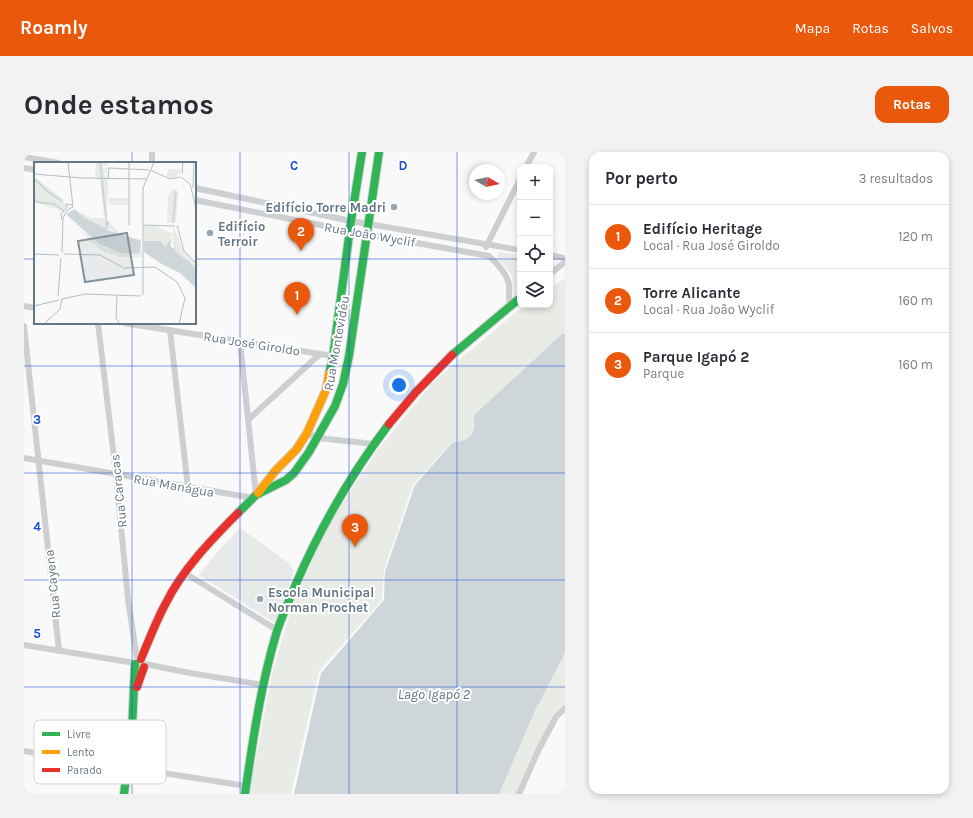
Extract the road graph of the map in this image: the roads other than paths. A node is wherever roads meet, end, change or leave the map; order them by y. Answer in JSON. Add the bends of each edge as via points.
{"nodes":[{"id":1,"x":362,"y":152,"type":"edge"},
{"id":2,"x":380,"y":152,"type":"edge"},
{"id":3,"x":534,"y":152,"type":"edge"},
{"id":4,"x":24,"y":157,"type":"edge"},
{"id":5,"x":53,"y":162,"type":"edge"},
{"id":6,"x":528,"y":164,"type":"edge"},
{"id":7,"x":24,"y":168,"type":"edge"},
{"id":8,"x":34,"y":170,"type":"edge"},
{"id":9,"x":517,"y":185,"type":"edge"},
{"id":10,"x":196,"y":188,"type":"edge"},
{"id":11,"x":196,"y":200,"type":"edge"},
{"id":12,"x":351,"y":221,"type":"junction"},
{"id":13,"x":368,"y":224,"type":"junction"},
{"id":14,"x":350,"y":231,"type":"junction"},
{"id":15,"x":366,"y":234,"type":"junction"},
{"id":16,"x":486,"y":245,"type":"junction"},
{"id":17,"x":517,"y":250,"type":"edge"},
{"id":18,"x":483,"y":254,"type":"junction"},
{"id":19,"x":553,"y":256,"type":"edge"},
{"id":20,"x":565,"y":258,"type":"edge"},
{"id":21,"x":565,"y":262,"type":"edge"},
{"id":22,"x":552,"y":272,"type":"edge"},
{"id":23,"x":517,"y":300,"type":"edge"},
{"id":24,"x":24,"y":306,"type":"edge"},
{"id":25,"x":510,"y":306,"type":"junction"},
{"id":26,"x":34,"y":308,"type":"edge"},
{"id":27,"x":98,"y":324,"type":"edge"},
{"id":28,"x":131,"y":324,"type":"edge"},
{"id":29,"x":24,"y":326,"type":"edge"},
{"id":30,"x":170,"y":330,"type":"junction"},
{"id":31,"x":240,"y":342,"type":"junction"},
{"id":32,"x":320,"y":354,"type":"junction"},
{"id":33,"x":333,"y":356,"type":"junction"},
{"id":34,"x":249,"y":419,"type":"junction"},
{"id":35,"x":307,"y":433,"type":"junction"},
{"id":36,"x":318,"y":438,"type":"junction"},
{"id":37,"x":374,"y":444,"type":"junction"},
{"id":38,"x":24,"y":458,"type":"edge"},
{"id":39,"x":39,"y":461,"type":"junction"},
{"id":40,"x":116,"y":475,"type":"junction"},
{"id":41,"x":188,"y":488,"type":"junction"},
{"id":42,"x":255,"y":496,"type":"junction"},
{"id":43,"x":185,"y":573,"type":"junction"},
{"id":44,"x":277,"y":630,"type":"junction"},
{"id":45,"x":24,"y":645,"type":"edge"},
{"id":46,"x":59,"y":651,"type":"junction"},
{"id":47,"x":139,"y":663,"type":"junction"},
{"id":48,"x":264,"y":685,"type":"junction"},
{"id":49,"x":565,"y":708,"type":"edge"},
{"id":50,"x":132,"y":720,"type":"edge"},
{"id":51,"x":24,"y":751,"type":"edge"},
{"id":52,"x":34,"y":753,"type":"edge"},
{"id":53,"x":166,"y":775,"type":"edge"},
{"id":54,"x":126,"y":784,"type":"edge"},
{"id":55,"x":246,"y":790,"type":"edge"},
{"id":56,"x":124,"y":794,"type":"edge"},
{"id":57,"x":519,"y":794,"type":"edge"}],
"edges":[{"from":1,"to":12,"type":"street"},
{"from":2,"to":13,"type":"street","name":"Rua Montevidéu"},
{"from":3,"to":6,"type":"street"},
{"from":4,"to":5,"type":"street"},
{"from":7,"to":8,"type":"street"},
{"from":9,"to":16,"type":"street"},
{"from":10,"to":12,"type":"street","name":"Rua João Wyclif"},
{"from":11,"to":14,"type":"street","name":"Rua João Wyclif"},
{"from":12,"to":13,"type":"street","name":"Rua João Wyclif"},
{"from":12,"to":14,"type":"street"},
{"from":13,"to":15,"type":"street","name":"Rua Montevidéu"},
{"from":13,"to":16,"type":"street","name":"Rua João Wyclif"},
{"from":14,"to":15,"type":"street","name":"Rua João Wyclif"},
{"from":14,"to":33,"type":"street"},
{"from":15,"to":18,"type":"street","name":"Rua João Wyclif"},
{"from":15,"to":36,"type":"street","name":"Rua Montevidéu","via":[[343,384]]},
{"from":16,"to":17,"type":"street","name":"Rua João Wyclif"},
{"from":16,"to":18,"type":"street"},
{"from":18,"to":25,"type":"street","name":"Rua João Wyclif","via":[[496,262],[505,276]]},
{"from":19,"to":20,"type":"street"},
{"from":21,"to":22,"type":"street"},
{"from":23,"to":25,"type":"street"},
{"from":24,"to":26,"type":"street"},
{"from":25,"to":37,"type":"street","via":[[439,367],[400,410]]},
{"from":27,"to":40,"type":"street","name":"Rua Caracas"},
{"from":28,"to":30,"type":"street","name":"Rua José Giroldo"},
{"from":29,"to":39,"type":"street","name":"Rua Cayena"},
{"from":30,"to":31,"type":"street","name":"Rua José Giroldo"},
{"from":30,"to":41,"type":"street"},
{"from":31,"to":32,"type":"street","name":"Rua José Giroldo"},
{"from":31,"to":34,"type":"street"},
{"from":32,"to":33,"type":"street","name":"Rua José Giroldo"},
{"from":32,"to":34,"type":"street"},
{"from":33,"to":35,"type":"street","via":[[326,390]]},
{"from":34,"to":42,"type":"street"},
{"from":35,"to":36,"type":"street"},
{"from":35,"to":42,"type":"street","via":[[296,450]]},
{"from":36,"to":37,"type":"street"},
{"from":36,"to":42,"type":"street","name":"Rua Montevidéu","via":[[294,473]]},
{"from":37,"to":44,"type":"street","via":[[331,510],[302,568]]},
{"from":38,"to":39,"type":"street","name":"Rua Manágua"},
{"from":39,"to":40,"type":"street","name":"Rua Manágua"},
{"from":39,"to":46,"type":"street","name":"Rua Cayena"},
{"from":40,"to":41,"type":"street","name":"Rua Manágua"},
{"from":40,"to":47,"type":"street","name":"Rua Caracas","via":[[128,599]]},
{"from":41,"to":42,"type":"street","name":"Rua Manágua"},
{"from":42,"to":43,"type":"street","name":"Rua Montevidéu","via":[[210,541]]},
{"from":43,"to":44,"type":"street"},
{"from":43,"to":47,"type":"street","name":"Rua Montevidéu","via":[[166,602]]},
{"from":44,"to":48,"type":"street"},
{"from":45,"to":46,"type":"street"},
{"from":46,"to":47,"type":"street"},
{"from":47,"to":48,"type":"street"},
{"from":47,"to":50,"type":"street","name":"Rua Montevidéu"},
{"from":48,"to":55,"type":"street"},
{"from":49,"to":57,"type":"street","via":[[556,717]]},
{"from":51,"to":52,"type":"street"},
{"from":53,"to":55,"type":"street"},
{"from":54,"to":56,"type":"street","name":"Rua Montevidéu"}]}
